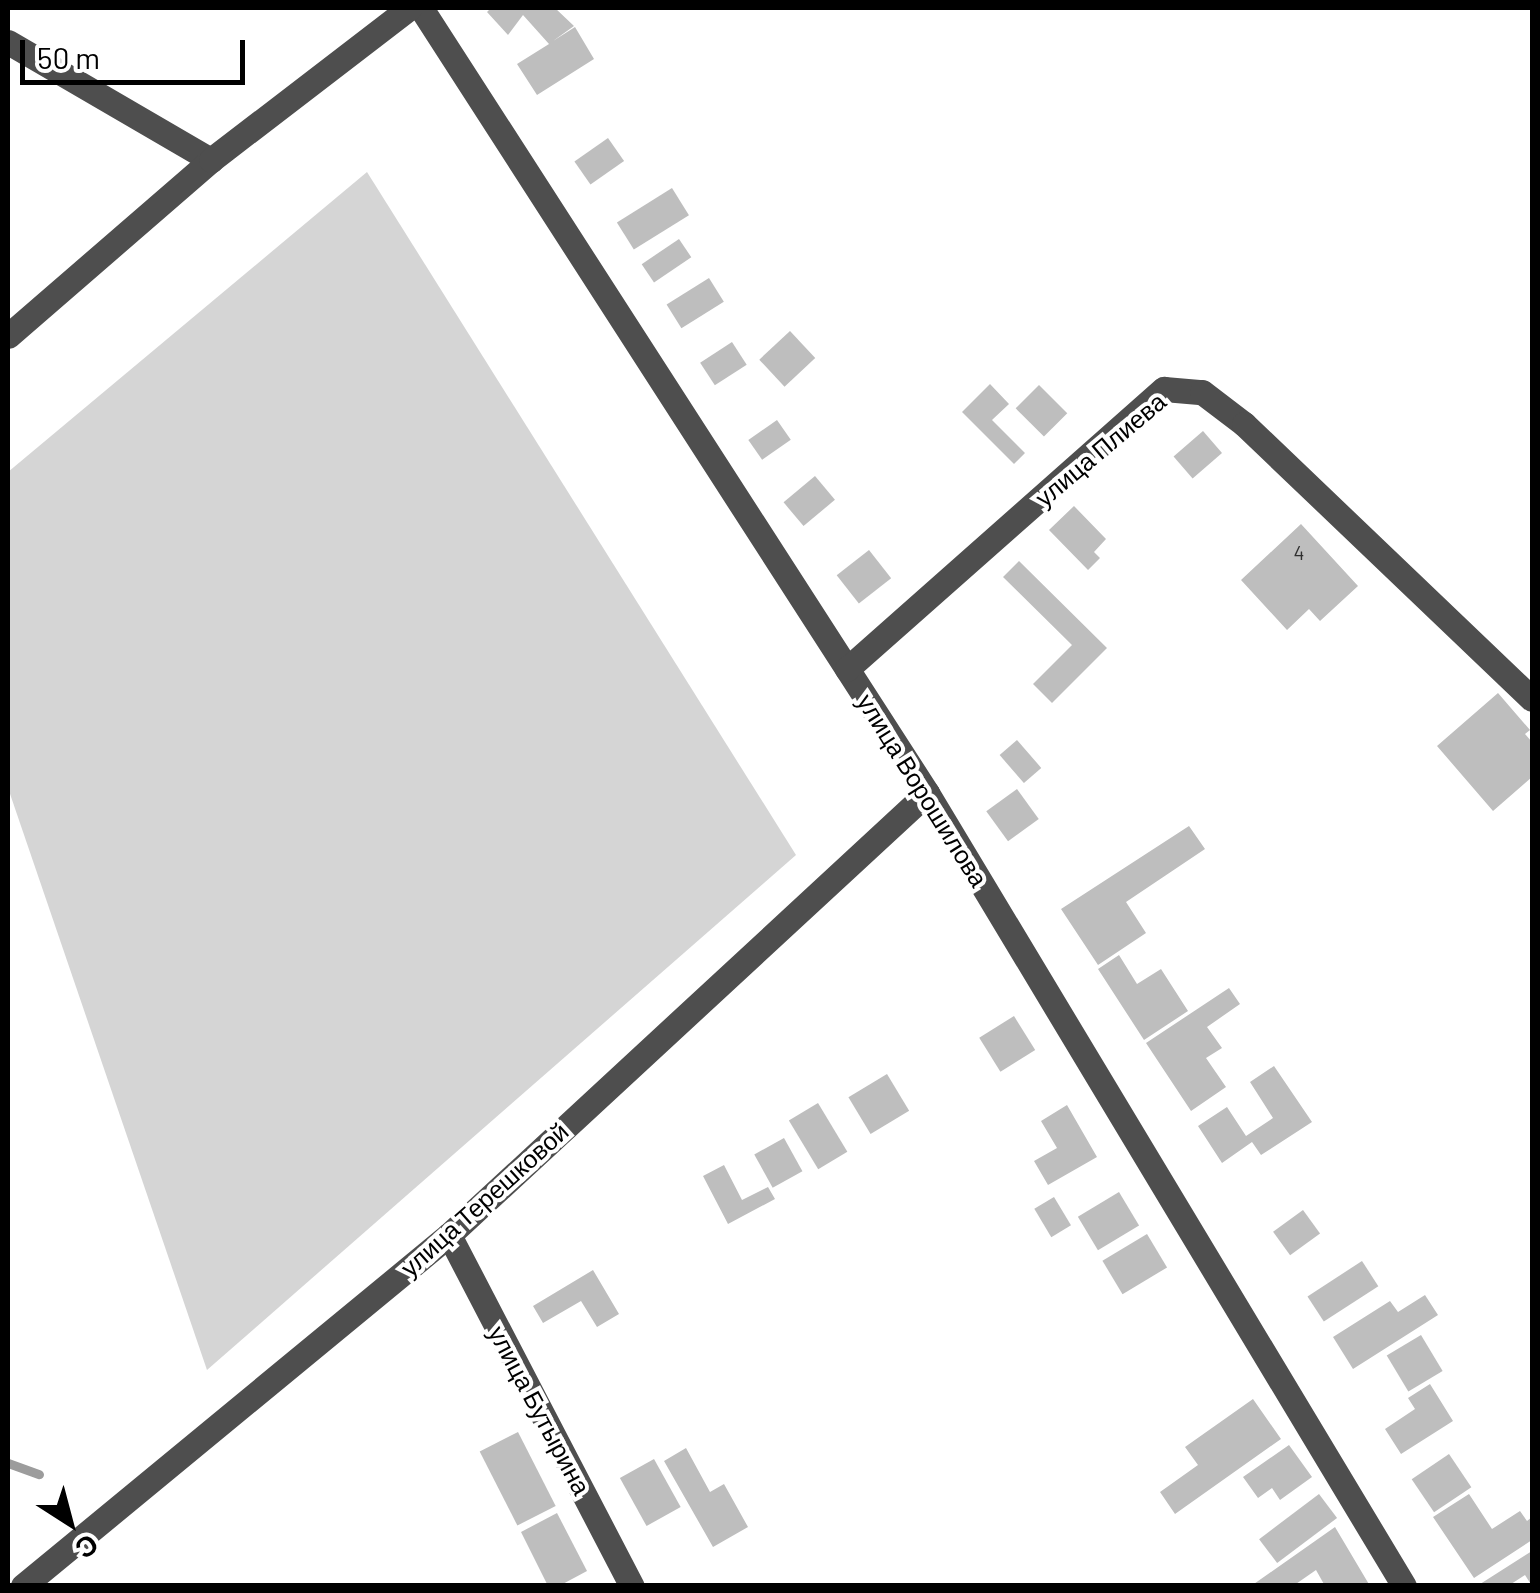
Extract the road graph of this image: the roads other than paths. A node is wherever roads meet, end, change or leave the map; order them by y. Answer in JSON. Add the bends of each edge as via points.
{"nodes":[{"id":1,"x":409,"y":8,"type":"edge"},
{"id":2,"x":421,"y":8,"type":"edge"},
{"id":3,"x":8,"y":42,"type":"edge"},
{"id":4,"x":211,"y":160,"type":"junction"},
{"id":5,"x":8,"y":336,"type":"edge"},
{"id":6,"x":848,"y":669,"type":"junction"},
{"id":7,"x":1532,"y":699,"type":"edge"},
{"id":8,"x":928,"y":793,"type":"junction"},
{"id":9,"x":449,"y":1235,"type":"junction"},
{"id":10,"x":23,"y":1586,"type":"edge"},
{"id":11,"x":632,"y":1586,"type":"edge"},
{"id":12,"x":1404,"y":1586,"type":"edge"}],
"edges":[{"from":1,"to":4,"type":"street"},
{"from":2,"to":6,"type":"street","name":"улица Ворошилова"},
{"from":3,"to":4,"type":"street"},
{"from":4,"to":5,"type":"street"},
{"from":6,"to":7,"type":"street","name":"улица Плиева","via":[[1164,389],[1202,392],[1244,424]]},
{"from":6,"to":8,"type":"street","name":"улица Ворошилова"},
{"from":8,"to":9,"type":"street","name":"улица Терешковой"},
{"from":8,"to":12,"type":"street","name":"улица Ворошилова"},
{"from":9,"to":10,"type":"street","name":"улица Терешковой"},
{"from":9,"to":11,"type":"street","name":"улица Бутырина"}]}
